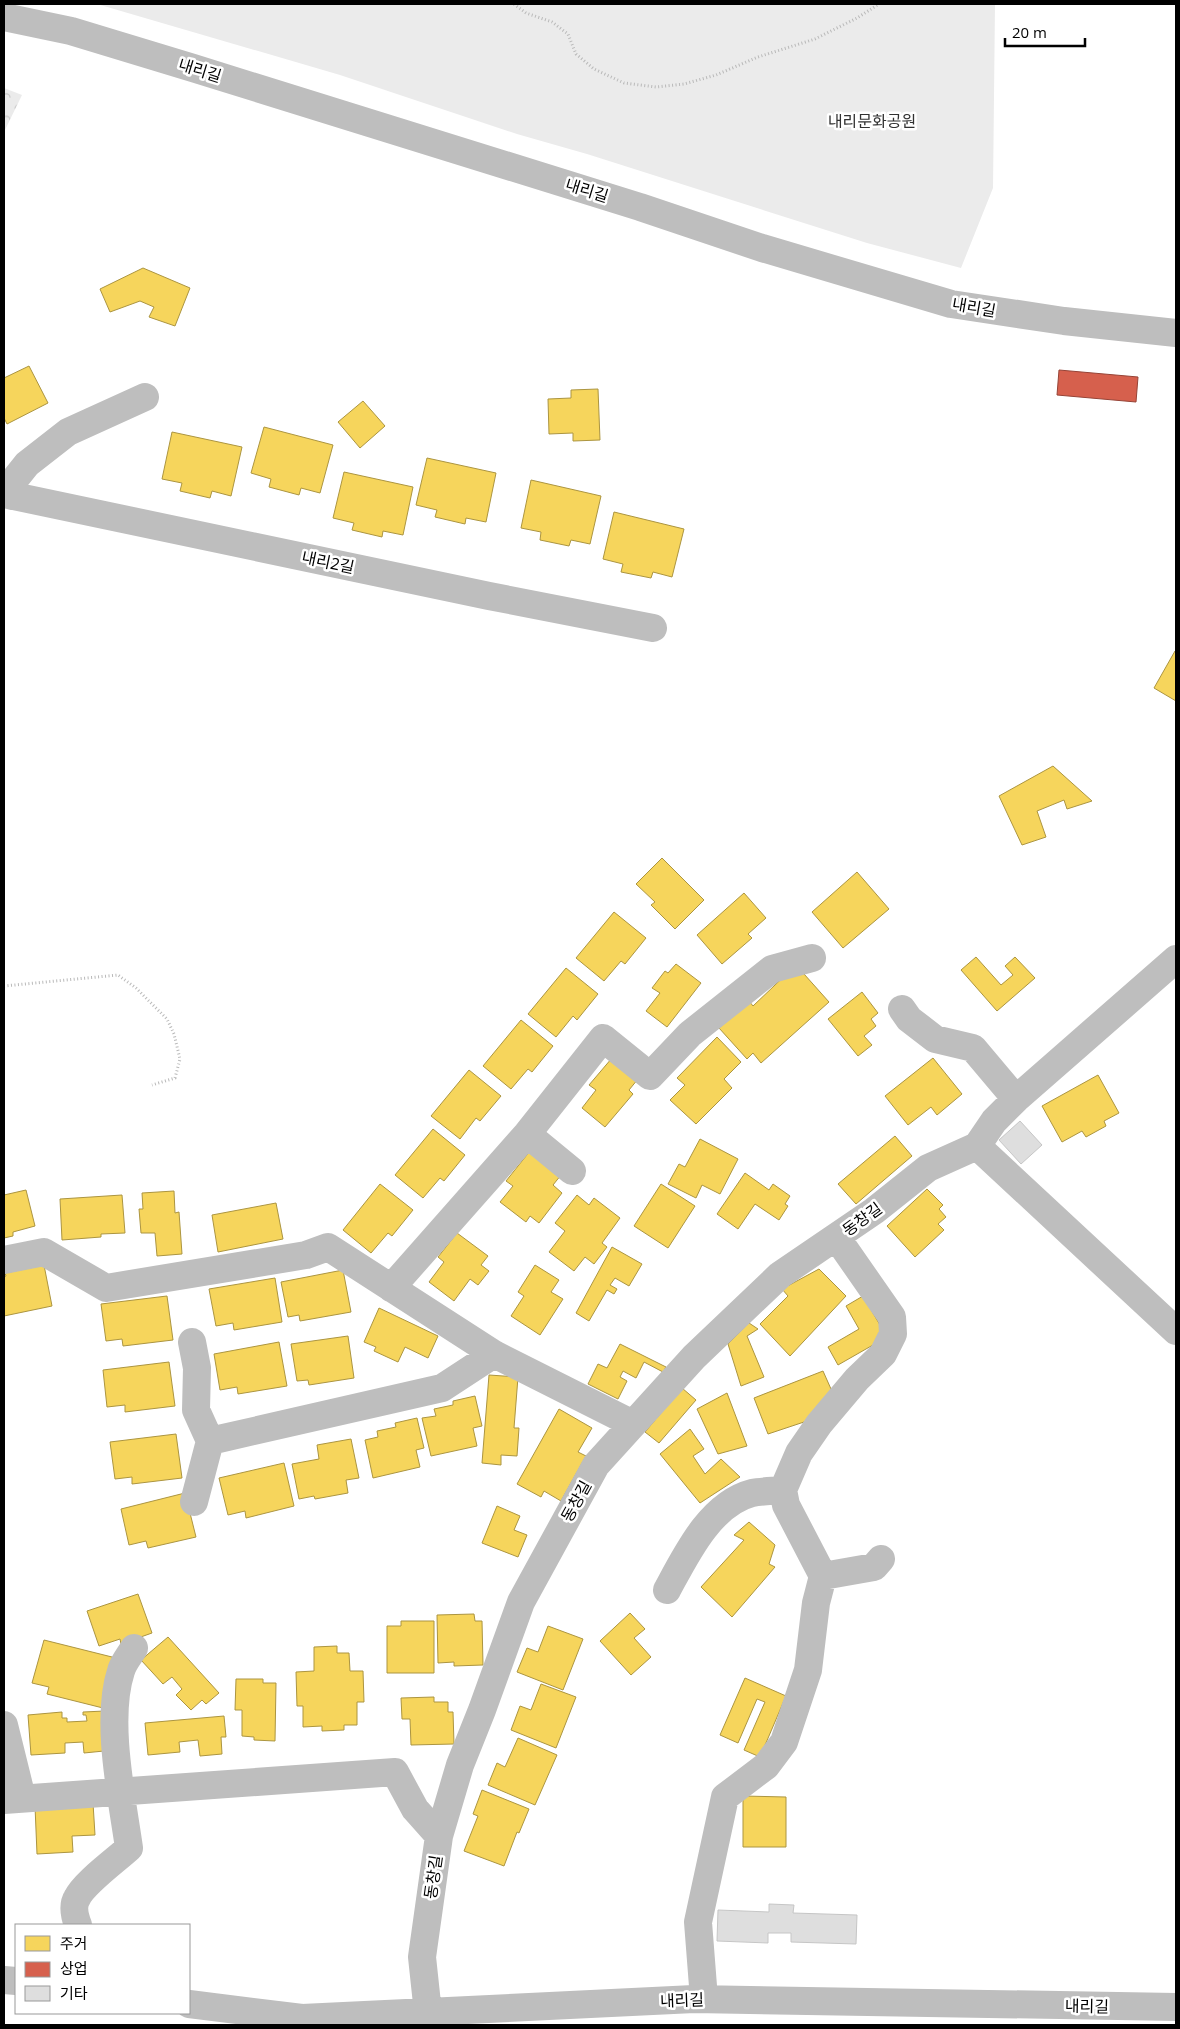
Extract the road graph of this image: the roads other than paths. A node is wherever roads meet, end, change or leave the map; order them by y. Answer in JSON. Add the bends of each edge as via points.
{"nodes":[{"id":1,"x":4,"y":17,"type":"edge"},
{"id":2,"x":1176,"y":333,"type":"edge"},
{"id":3,"x":145,"y":397,"type":"dead end"},
{"id":4,"x":8,"y":495,"type":"edge"},
{"id":5,"x":653,"y":628,"type":"dead end"},
{"id":6,"x":812,"y":958,"type":"dead end"},
{"id":7,"x":1176,"y":959,"type":"edge"},
{"id":8,"x":902,"y":1009,"type":"dead end"},
{"id":9,"x":1016,"y":1099,"type":"junction"},
{"id":10,"x":527,"y":1134,"type":"junction"},
{"id":11,"x":977,"y":1146,"type":"junction"},
{"id":12,"x":572,"y":1171,"type":"dead end"},
{"id":13,"x":836,"y":1238,"type":"junction"},
{"id":14,"x":4,"y":1260,"type":"edge"},
{"id":15,"x":391,"y":1288,"type":"junction"},
{"id":16,"x":1176,"y":1331,"type":"edge"},
{"id":17,"x":192,"y":1342,"type":"dead end"},
{"id":18,"x":494,"y":1354,"type":"junction"},
{"id":19,"x":633,"y":1424,"type":"junction"},
{"id":20,"x":210,"y":1441,"type":"junction"},
{"id":21,"x":783,"y":1490,"type":"junction"},
{"id":22,"x":194,"y":1502,"type":"dead end"},
{"id":23,"x":881,"y":1559,"type":"dead end"},
{"id":24,"x":823,"y":1576,"type":"junction"},
{"id":25,"x":667,"y":1590,"type":"dead end"},
{"id":26,"x":134,"y":1648,"type":"dead end"},
{"id":27,"x":4,"y":1725,"type":"edge"},
{"id":28,"x":121,"y":1791,"type":"junction"},
{"id":29,"x":13,"y":1799,"type":"edge"},
{"id":30,"x":439,"y":1836,"type":"junction"},
{"id":31,"x":78,"y":1924,"type":"edge"},
{"id":32,"x":704,"y":1999,"type":"junction"},
{"id":33,"x":190,"y":2004,"type":"edge"},
{"id":34,"x":1176,"y":2007,"type":"edge"},
{"id":35,"x":428,"y":2013,"type":"junction"}],
"edges":[{"from":1,"to":2,"type":"street","name":"내리길","via":[[70,31],[193,68],[762,248],[951,304]]},
{"from":3,"to":4,"type":"street","via":[[68,432],[27,464]]},
{"from":4,"to":5,"type":"street","name":"내리2길"},
{"from":6,"to":10,"type":"street","via":[[772,969],[690,1034],[650,1076],[603,1038]]},
{"from":7,"to":9,"type":"street"},
{"from":8,"to":9,"type":"street","via":[[909,1019],[935,1039],[973,1048]]},
{"from":9,"to":11,"type":"street","via":[[994,1121]]},
{"from":10,"to":12,"type":"street"},
{"from":10,"to":15,"type":"street"},
{"from":11,"to":13,"type":"street","name":"동창길","via":[[928,1168]]},
{"from":11,"to":16,"type":"street"},
{"from":13,"to":19,"type":"street","name":"동창길","via":[[780,1275],[694,1357]]},
{"from":13,"to":21,"type":"street","via":[[892,1317],[893,1334],[884,1354],[814,1431],[799,1453]]},
{"from":14,"to":15,"type":"street","via":[[44,1252],[106,1288],[306,1255],[328,1247]]},
{"from":15,"to":18,"type":"street"},
{"from":17,"to":20,"type":"street","via":[[197,1368],[196,1410]]},
{"from":18,"to":19,"type":"street"},
{"from":18,"to":20,"type":"street","via":[[442,1388]]},
{"from":19,"to":30,"type":"street","name":"동창길","via":[[596,1465],[521,1602],[460,1765]]},
{"from":20,"to":22,"type":"street"},
{"from":21,"to":24,"type":"street","via":[[786,1506]]},
{"from":21,"to":25,"type":"street","via":[[751,1494],[721,1509],[694,1541]]},
{"from":23,"to":24,"type":"street","via":[[874,1567]]},
{"from":24,"to":32,"type":"street","via":[[816,1603],[808,1670],[784,1742],[766,1766],[725,1796],[698,1922]]},
{"from":26,"to":28,"type":"street","via":[[121,1671],[115,1706],[115,1748]]},
{"from":27,"to":29,"type":"street"},
{"from":28,"to":29,"type":"street"},
{"from":28,"to":30,"type":"street","via":[[395,1772],[415,1809]]},
{"from":28,"to":31,"type":"street","via":[[129,1848],[76,1898],[74,1916]]},
{"from":30,"to":35,"type":"street","name":"동창길","via":[[422,1957]]},
{"from":32,"to":34,"type":"street","name":"내리길"},
{"from":32,"to":35,"type":"street","name":"내리길"},
{"from":33,"to":35,"type":"street","name":"내리길","via":[[302,2018]]}]}
